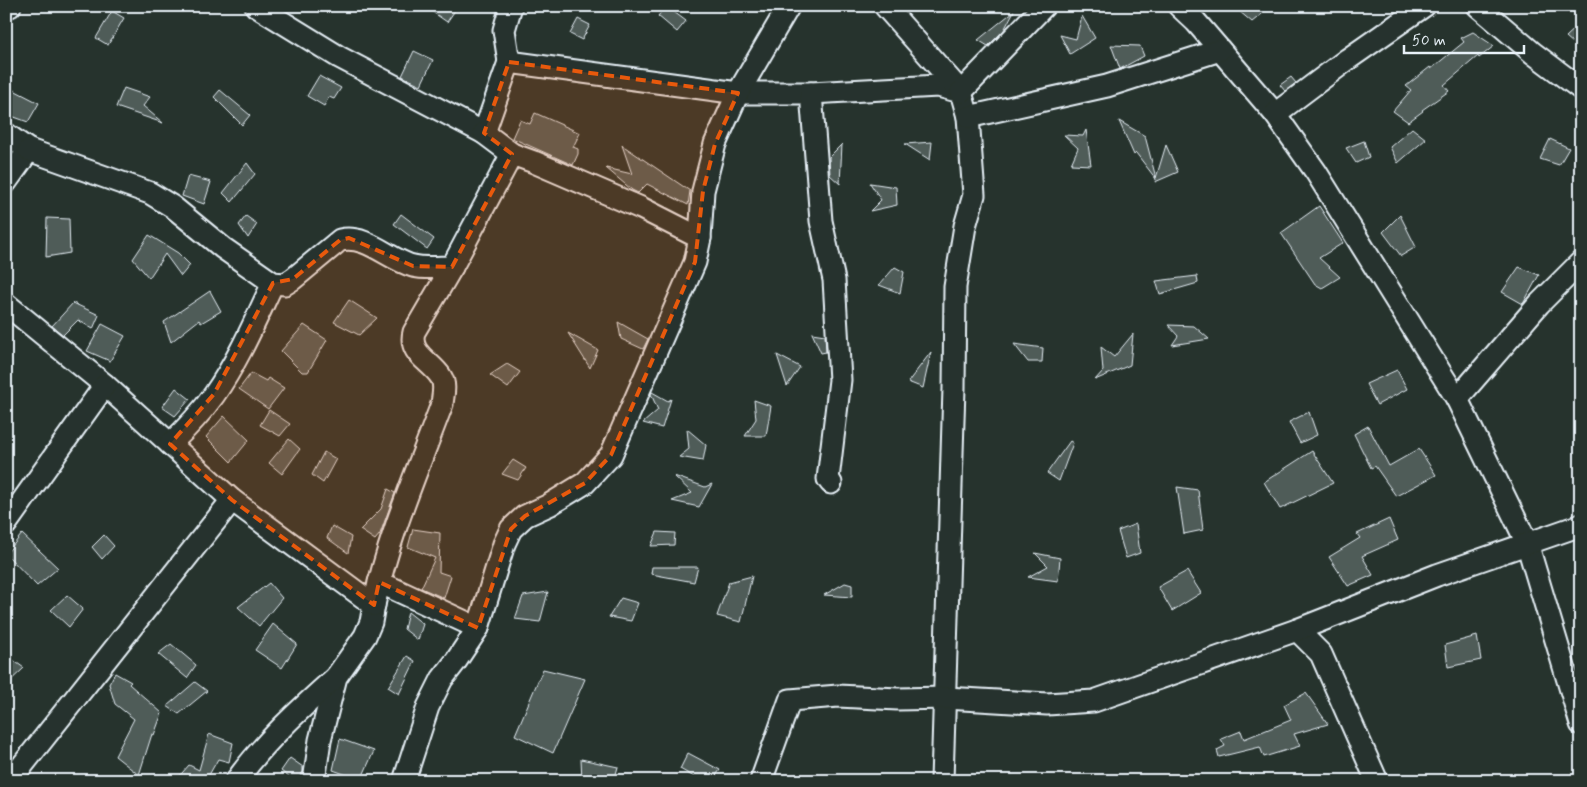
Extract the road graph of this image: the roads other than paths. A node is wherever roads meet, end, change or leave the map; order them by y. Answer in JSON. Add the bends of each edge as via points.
{"nodes":[{"id":1,"x":256,"y":6,"type":"edge"},
{"id":2,"x":511,"y":6,"type":"edge"},
{"id":3,"x":789,"y":6,"type":"edge"},
{"id":4,"x":885,"y":6,"type":"edge"},
{"id":5,"x":1044,"y":6,"type":"edge"},
{"id":6,"x":1179,"y":6,"type":"edge"},
{"id":7,"x":1424,"y":6,"type":"edge"},
{"id":8,"x":1478,"y":6,"type":"edge"},
{"id":9,"x":1220,"y":50,"type":"junction"},
{"id":10,"x":510,"y":62,"type":"junction"},
{"id":11,"x":1581,"y":89,"type":"edge"},
{"id":12,"x":961,"y":92,"type":"junction"},
{"id":13,"x":738,"y":93,"type":"junction"},
{"id":14,"x":811,"y":93,"type":"junction"},
{"id":15,"x":1275,"y":114,"type":"junction"},
{"id":16,"x":968,"y":117,"type":"junction"},
{"id":17,"x":484,"y":133,"type":"junction"},
{"id":18,"x":6,"y":134,"type":"edge"},
{"id":19,"x":29,"y":150,"type":"junction"},
{"id":20,"x":512,"y":154,"type":"junction"},
{"id":21,"x":6,"y":182,"type":"edge"},
{"id":22,"x":700,"y":238,"type":"junction"},
{"id":23,"x":1581,"y":262,"type":"edge"},
{"id":24,"x":413,"y":266,"type":"junction"},
{"id":25,"x":452,"y":267,"type":"junction"},
{"id":26,"x":273,"y":283,"type":"junction"},
{"id":27,"x":435,"y":296,"type":"junction"},
{"id":28,"x":6,"y":304,"type":"edge"},
{"id":29,"x":105,"y":385,"type":"junction"},
{"id":30,"x":1456,"y":399,"type":"junction"},
{"id":31,"x":170,"y":444,"type":"junction"},
{"id":32,"x":831,"y":482,"type":"dead end"},
{"id":33,"x":232,"y":500,"type":"junction"},
{"id":34,"x":6,"y":524,"type":"edge"},
{"id":35,"x":1581,"y":525,"type":"edge"},
{"id":36,"x":1527,"y":543,"type":"junction"},
{"id":37,"x":378,"y":582,"type":"junction"},
{"id":38,"x":374,"y":605,"type":"junction"},
{"id":39,"x":1322,"y":620,"type":"junction"},
{"id":40,"x":478,"y":628,"type":"junction"},
{"id":41,"x":1297,"y":630,"type":"junction"},
{"id":42,"x":1322,"y":654,"type":"junction"},
{"id":43,"x":336,"y":678,"type":"junction"},
{"id":44,"x":946,"y":698,"type":"junction"},
{"id":45,"x":1581,"y":724,"type":"edge"},
{"id":46,"x":10,"y":781,"type":"edge"},
{"id":47,"x":236,"y":781,"type":"edge"},
{"id":48,"x":314,"y":781,"type":"edge"},
{"id":49,"x":404,"y":781,"type":"edge"},
{"id":50,"x":762,"y":781,"type":"edge"},
{"id":51,"x":942,"y":781,"type":"edge"},
{"id":52,"x":1377,"y":781,"type":"edge"}],
"edges":[{"from":1,"to":17,"type":"street","via":[[339,56]]},
{"from":2,"to":10,"type":"street","via":[[504,30]]},
{"from":3,"to":13,"type":"street"},
{"from":4,"to":12,"type":"street"},
{"from":5,"to":12,"type":"street"},
{"from":6,"to":9,"type":"street"},
{"from":7,"to":15,"type":"street"},
{"from":8,"to":11,"type":"street"},
{"from":9,"to":15,"type":"street"},
{"from":9,"to":16,"type":"street","via":[[1107,86]]},
{"from":10,"to":13,"type":"street"},
{"from":10,"to":17,"type":"street"},
{"from":12,"to":14,"type":"street","via":[[938,86]]},
{"from":12,"to":16,"type":"street"},
{"from":13,"to":14,"type":"street"},
{"from":13,"to":22,"type":"street","via":[[715,144],[703,191]]},
{"from":14,"to":32,"type":"street","via":[[820,221],[834,280],[839,372],[837,417],[828,478]]},
{"from":15,"to":30,"type":"street","via":[[1316,172]]},
{"from":16,"to":44,"type":"street","via":[[974,194],[962,240],[955,287]]},
{"from":17,"to":20,"type":"street"},
{"from":18,"to":19,"type":"street"},
{"from":19,"to":21,"type":"street"},
{"from":19,"to":26,"type":"street","via":[[150,193]]},
{"from":20,"to":22,"type":"street","via":[[641,208]]},
{"from":20,"to":25,"type":"street"},
{"from":22,"to":40,"type":"street","via":[[695,262],[611,455],[585,484],[525,516],[512,529],[504,544]]},
{"from":23,"to":30,"type":"street","via":[[1539,304]]},
{"from":24,"to":25,"type":"street"},
{"from":24,"to":26,"type":"street","via":[[349,238],[340,240],[285,284]]},
{"from":24,"to":27,"type":"street"},
{"from":25,"to":27,"type":"street"},
{"from":26,"to":31,"type":"street","via":[[236,359],[214,394],[192,423]]},
{"from":27,"to":37,"type":"street","via":[[412,341],[415,349],[441,378],[444,388],[442,404]]},
{"from":28,"to":29,"type":"street"},
{"from":29,"to":31,"type":"street"},
{"from":29,"to":34,"type":"street"},
{"from":30,"to":36,"type":"street"},
{"from":31,"to":33,"type":"street"},
{"from":33,"to":38,"type":"street"},
{"from":33,"to":46,"type":"street"},
{"from":35,"to":36,"type":"street"},
{"from":36,"to":39,"type":"street"},
{"from":36,"to":45,"type":"street"},
{"from":37,"to":38,"type":"street"},
{"from":37,"to":40,"type":"street"},
{"from":38,"to":43,"type":"street","via":[[365,636]]},
{"from":39,"to":41,"type":"street"},
{"from":39,"to":42,"type":"street"},
{"from":40,"to":49,"type":"street","via":[[438,686]]},
{"from":41,"to":42,"type":"street"},
{"from":41,"to":44,"type":"street","via":[[1094,701],[1048,704]]},
{"from":42,"to":52,"type":"street"},
{"from":43,"to":47,"type":"street","via":[[252,758]]},
{"from":43,"to":48,"type":"street","via":[[320,740]]},
{"from":44,"to":50,"type":"street","via":[[838,696],[790,700]]},
{"from":44,"to":51,"type":"street"}]}
